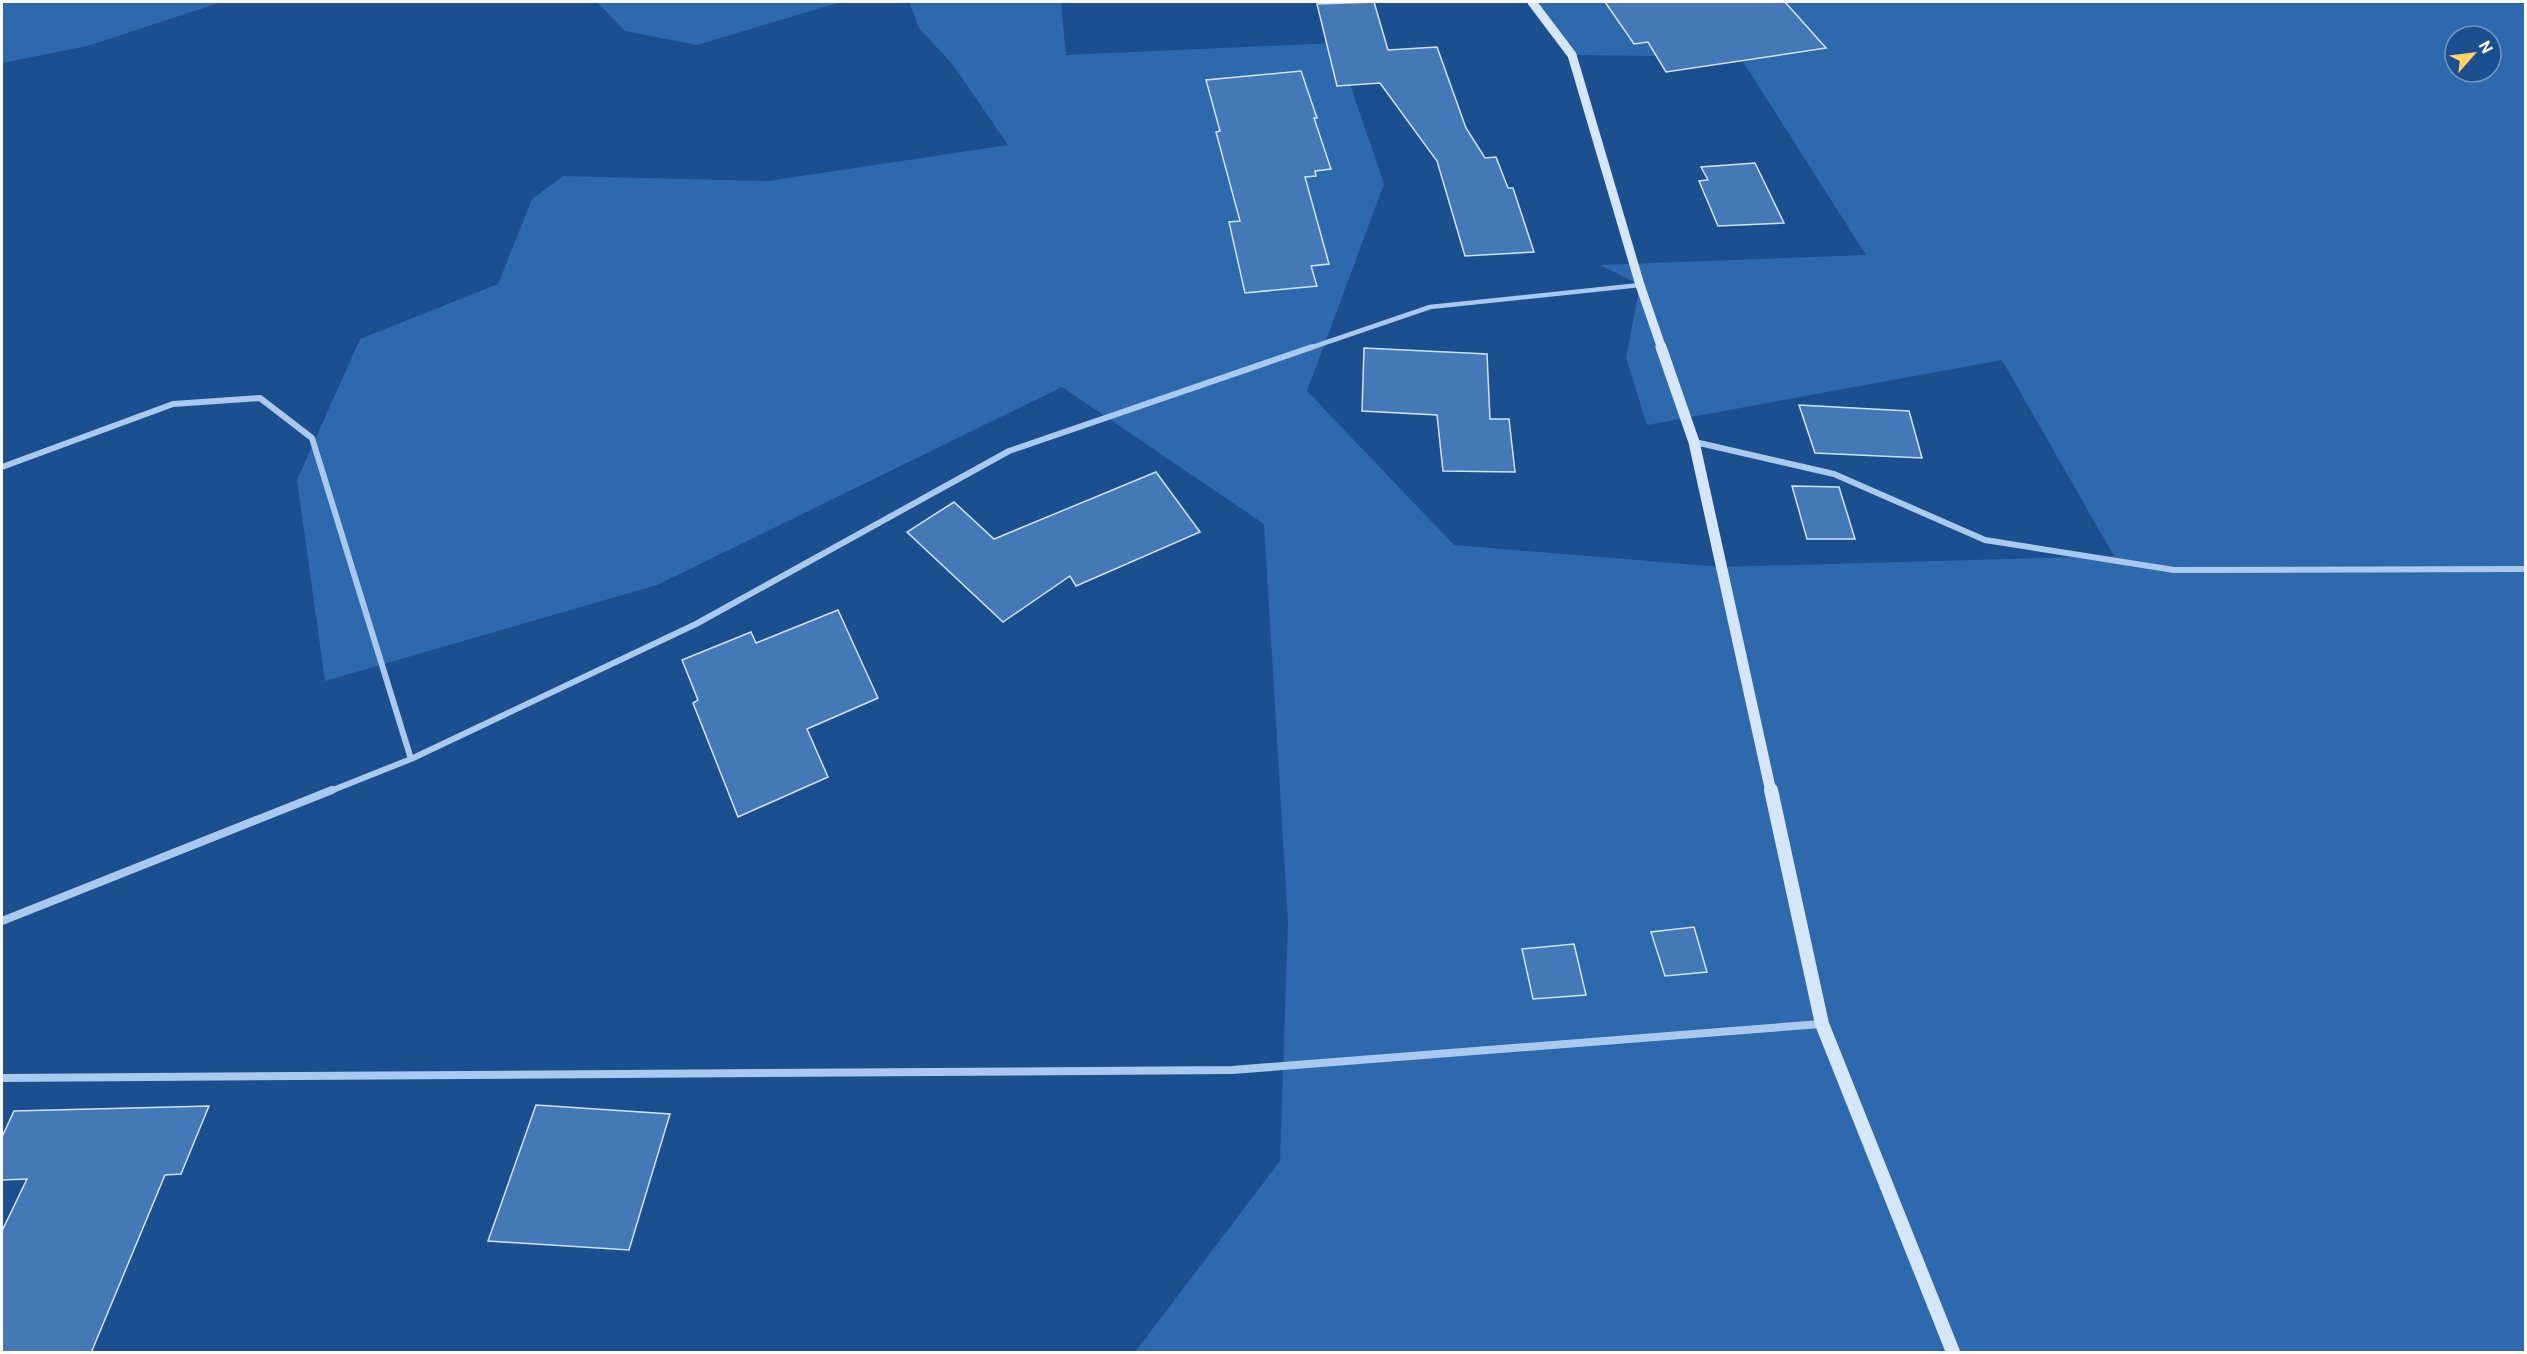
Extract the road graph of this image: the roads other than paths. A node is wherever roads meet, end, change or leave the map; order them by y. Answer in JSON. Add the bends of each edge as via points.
{"nodes":[{"id":1,"x":1532,"y":2,"type":"edge"},
{"id":2,"x":1640,"y":285,"type":"junction"},
{"id":3,"x":1694,"y":442,"type":"junction"},
{"id":4,"x":2,"y":467,"type":"edge"},
{"id":5,"x":2526,"y":569,"type":"edge"},
{"id":6,"x":411,"y":759,"type":"junction"},
{"id":7,"x":2,"y":921,"type":"edge"},
{"id":8,"x":1822,"y":1024,"type":"junction"},
{"id":9,"x":2,"y":1078,"type":"edge"},
{"id":10,"x":1953,"y":1353,"type":"edge"}],
"edges":[{"from":1,"to":2,"type":"street","via":[[1572,55]]},
{"from":2,"to":3,"type":"street"},
{"from":2,"to":6,"type":"street","via":[[1430,307],[1009,451],[696,624]]},
{"from":3,"to":5,"type":"street","via":[[1834,474],[1985,540],[2174,570]]},
{"from":3,"to":8,"type":"street"},
{"from":4,"to":6,"type":"street","via":[[173,404],[260,398],[312,438]]},
{"from":6,"to":7,"type":"street"},
{"from":8,"to":9,"type":"street","via":[[1232,1070]]},
{"from":8,"to":10,"type":"street"}]}
